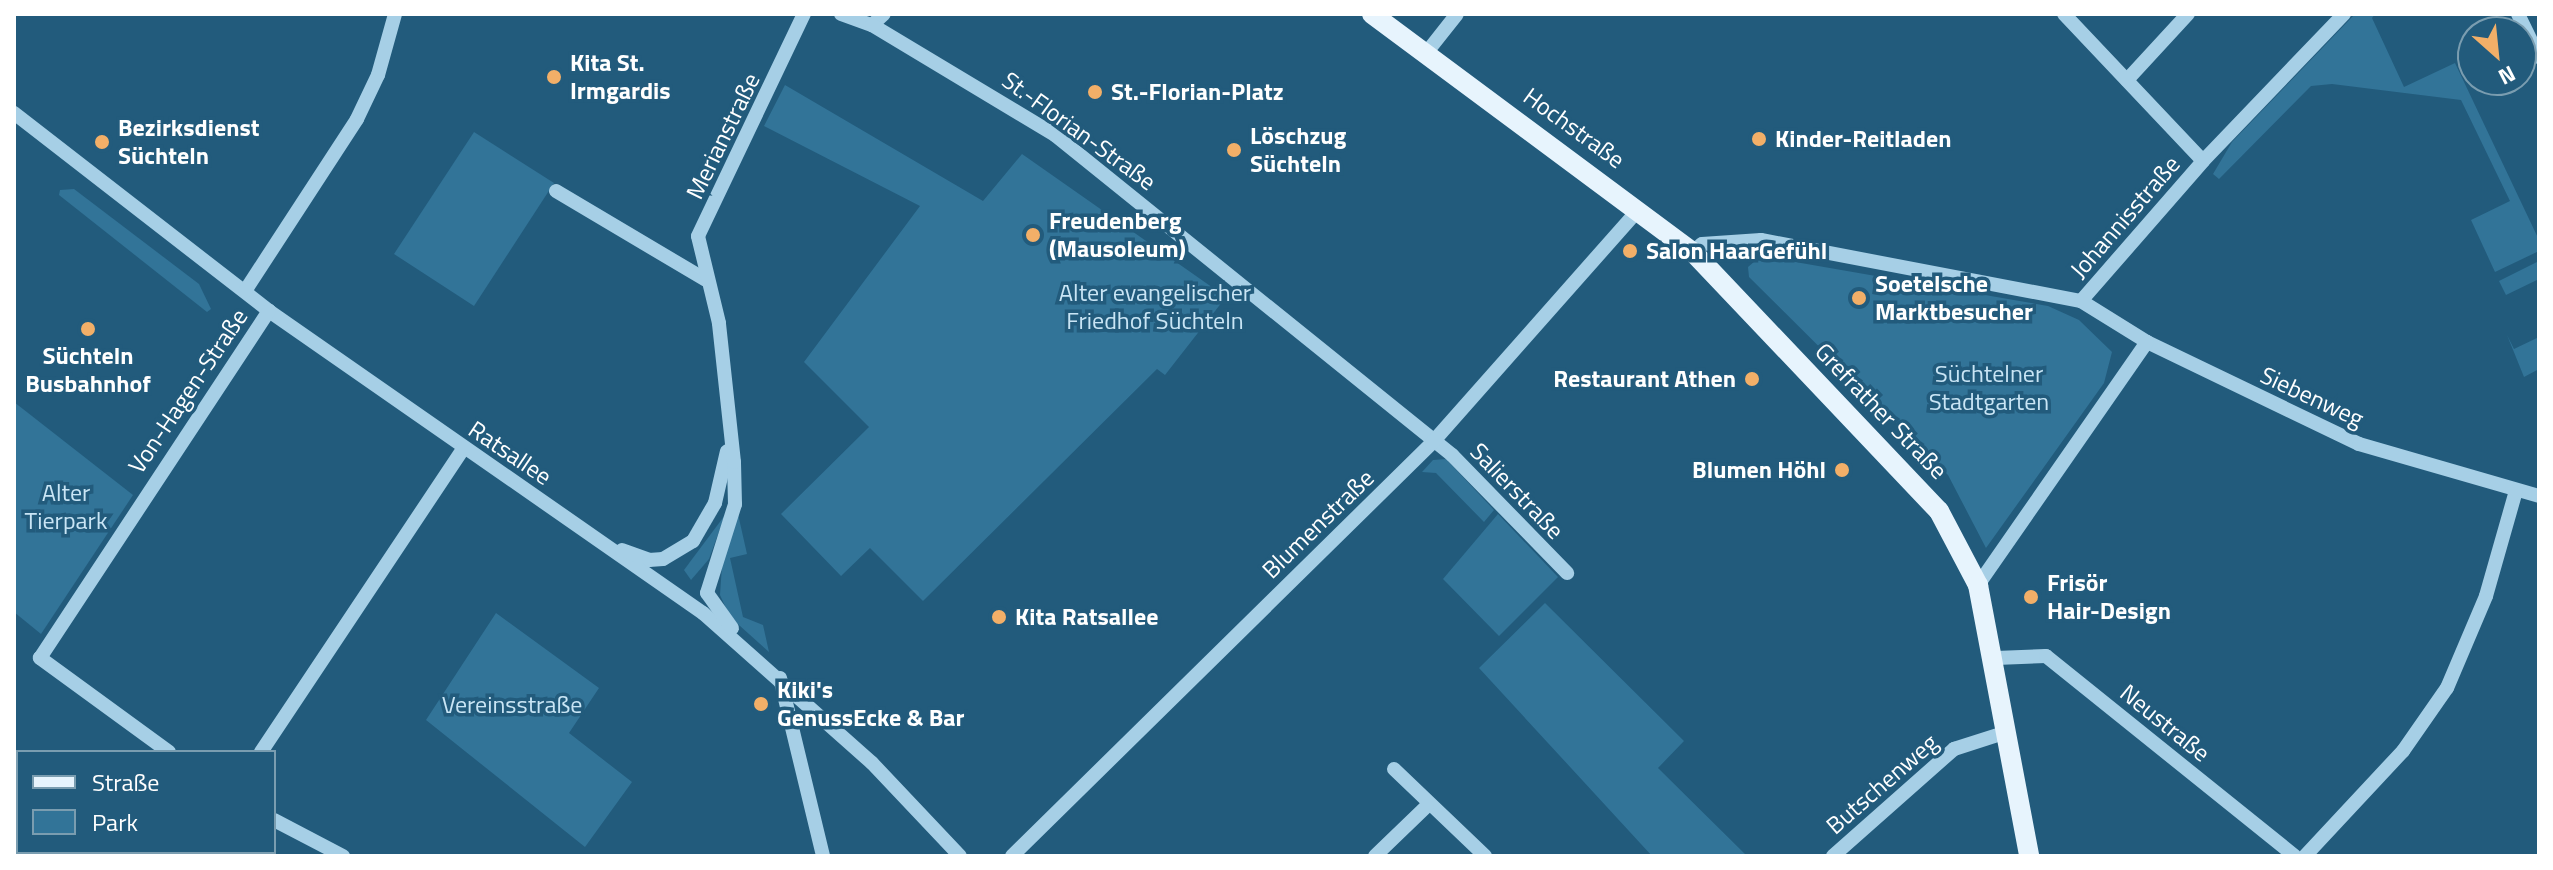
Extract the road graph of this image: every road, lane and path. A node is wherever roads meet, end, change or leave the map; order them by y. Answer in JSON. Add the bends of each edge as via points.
{"nodes":[{"id":1,"x":395,"y":14,"type":"edge"},
{"id":2,"x":804,"y":14,"type":"edge"},
{"id":3,"x":841,"y":14,"type":"edge"},
{"id":4,"x":884,"y":14,"type":"edge"},
{"id":5,"x":1372,"y":14,"type":"edge"},
{"id":6,"x":1457,"y":14,"type":"edge"},
{"id":7,"x":2064,"y":14,"type":"edge"},
{"id":8,"x":2188,"y":14,"type":"edge"},
{"id":9,"x":2344,"y":14,"type":"edge"},
{"id":10,"x":2518,"y":14,"type":"edge"},
{"id":11,"x":872,"y":25,"type":"junction"},
{"id":12,"x":1427,"y":52,"type":"junction"},
{"id":13,"x":2539,"y":57,"type":"edge"},
{"id":14,"x":2127,"y":80,"type":"junction"},
{"id":15,"x":14,"y":113,"type":"edge"},
{"id":16,"x":2203,"y":161,"type":"junction"},
{"id":17,"x":556,"y":191,"type":"dead end"},
{"id":18,"x":1639,"y":209,"type":"junction"},
{"id":19,"x":1693,"y":252,"type":"junction"},
{"id":20,"x":706,"y":280,"type":"junction"},
{"id":21,"x":245,"y":291,"type":"junction"},
{"id":22,"x":1735,"y":296,"type":"joint"},
{"id":23,"x":2081,"y":301,"type":"junction"},
{"id":24,"x":269,"y":311,"type":"junction"},
{"id":25,"x":2147,"y":342,"type":"junction"},
{"id":26,"x":728,"y":430,"type":"junction"},
{"id":27,"x":1432,"y":443,"type":"junction"},
{"id":28,"x":463,"y":449,"type":"junction"},
{"id":29,"x":2516,"y":491,"type":"junction"},
{"id":30,"x":2539,"y":496,"type":"edge"},
{"id":31,"x":605,"y":545,"type":"junction"},
{"id":32,"x":1567,"y":573,"type":"dead end"},
{"id":33,"x":1978,"y":585,"type":"junction"},
{"id":34,"x":1996,"y":658,"type":"junction"},
{"id":35,"x":760,"y":660,"type":"junction"},
{"id":36,"x":780,"y":678,"type":"junction"},
{"id":37,"x":2007,"y":732,"type":"junction"},
{"id":38,"x":166,"y":750,"type":"edge"},
{"id":39,"x":262,"y":750,"type":"edge"},
{"id":40,"x":1394,"y":769,"type":"dead end"},
{"id":41,"x":1427,"y":806,"type":"junction"},
{"id":42,"x":276,"y":821,"type":"edge"},
{"id":43,"x":343,"y":856,"type":"edge"},
{"id":44,"x":823,"y":856,"type":"edge"},
{"id":45,"x":960,"y":856,"type":"edge"},
{"id":46,"x":1012,"y":856,"type":"edge"},
{"id":47,"x":1375,"y":856,"type":"edge"},
{"id":48,"x":1485,"y":856,"type":"edge"},
{"id":49,"x":1833,"y":856,"type":"edge"},
{"id":50,"x":2029,"y":856,"type":"edge"},
{"id":51,"x":2295,"y":856,"type":"edge"},
{"id":52,"x":2305,"y":856,"type":"edge"}],
"edges":[{"from":1,"to":21,"type":"street","name":"Von-Hagen-Straße","via":[[378,75],[357,119]]},
{"from":2,"to":20,"type":"street","name":"Merianstraße","via":[[698,236]]},
{"from":3,"to":11,"type":"street","name":"St.-Florian-Straße"},
{"from":4,"to":11,"type":"street"},
{"from":5,"to":12,"type":"main road","name":"Hochstraße"},
{"from":6,"to":12,"type":"street"},
{"from":7,"to":14,"type":"street"},
{"from":8,"to":14,"type":"street"},
{"from":9,"to":16,"type":"street","name":"Johannisstraße"},
{"from":10,"to":13,"type":"street"},
{"from":11,"to":27,"type":"street","name":"St.-Florian-Straße","via":[[1055,135]]},
{"from":12,"to":18,"type":"main road","name":"Hochstraße"},
{"from":14,"to":16,"type":"street"},
{"from":15,"to":21,"type":"street","name":"Ratsallee"},
{"from":16,"to":23,"type":"street","name":"Johannisstraße"},
{"from":17,"to":20,"type":"street"},
{"from":18,"to":19,"type":"main road","name":"Hochstraße"},
{"from":18,"to":27,"type":"street","name":"Blumenstraße"},
{"from":19,"to":22,"type":"main road","name":"Hochstraße"},
{"from":19,"to":23,"type":"street","name":"Johannisstraße","via":[[1702,244],[1761,240]]},
{"from":20,"to":26,"type":"street","name":"Merianstraße","via":[[719,323]]},
{"from":21,"to":24,"type":"street","name":"Ratsallee"},
{"from":22,"to":33,"type":"main road","name":"Grefrather Straße","via":[[1915,481],[1939,511]]},
{"from":23,"to":25,"type":"street","name":"Siebenweg"},
{"from":24,"to":28,"type":"street","name":"Ratsallee"},
{"from":24,"to":38,"type":"street","name":"Von-Hagen-Straße","via":[[40,658]]},
{"from":25,"to":29,"type":"street","name":"Siebenweg","via":[[2359,444]]},
{"from":25,"to":33,"type":"street"},
{"from":26,"to":31,"type":"street","name":"Merianstraße","via":[[718,495],[693,541],[663,559],[649,560]]},
{"from":26,"to":35,"type":"street","name":"Merianstraße","via":[[735,504],[707,593]]},
{"from":27,"to":32,"type":"street","name":"Salierstraße","via":[[1452,455]]},
{"from":27,"to":46,"type":"street","name":"Blumenstraße"},
{"from":28,"to":31,"type":"street","name":"Ratsallee"},
{"from":28,"to":39,"type":"street"},
{"from":29,"to":30,"type":"street","name":"Siebenweg"},
{"from":29,"to":52,"type":"street","via":[[2486,596],[2447,688],[2403,751]]},
{"from":31,"to":35,"type":"street","name":"Ratsallee"},
{"from":33,"to":34,"type":"main road","name":"Grefrather Straße"},
{"from":34,"to":37,"type":"main road","name":"Grefrather Straße"},
{"from":34,"to":51,"type":"street","name":"Neustraße","via":[[2046,656]]},
{"from":35,"to":36,"type":"street","name":"Ratsallee"},
{"from":36,"to":44,"type":"street"},
{"from":36,"to":45,"type":"street","name":"Ratsallee"},
{"from":37,"to":49,"type":"street","name":"Butschenweg","via":[[1954,749]]},
{"from":37,"to":50,"type":"main road","name":"Grefrather Straße"},
{"from":40,"to":41,"type":"street"},
{"from":41,"to":47,"type":"street"},
{"from":41,"to":48,"type":"street"},
{"from":42,"to":43,"type":"street"}]}
